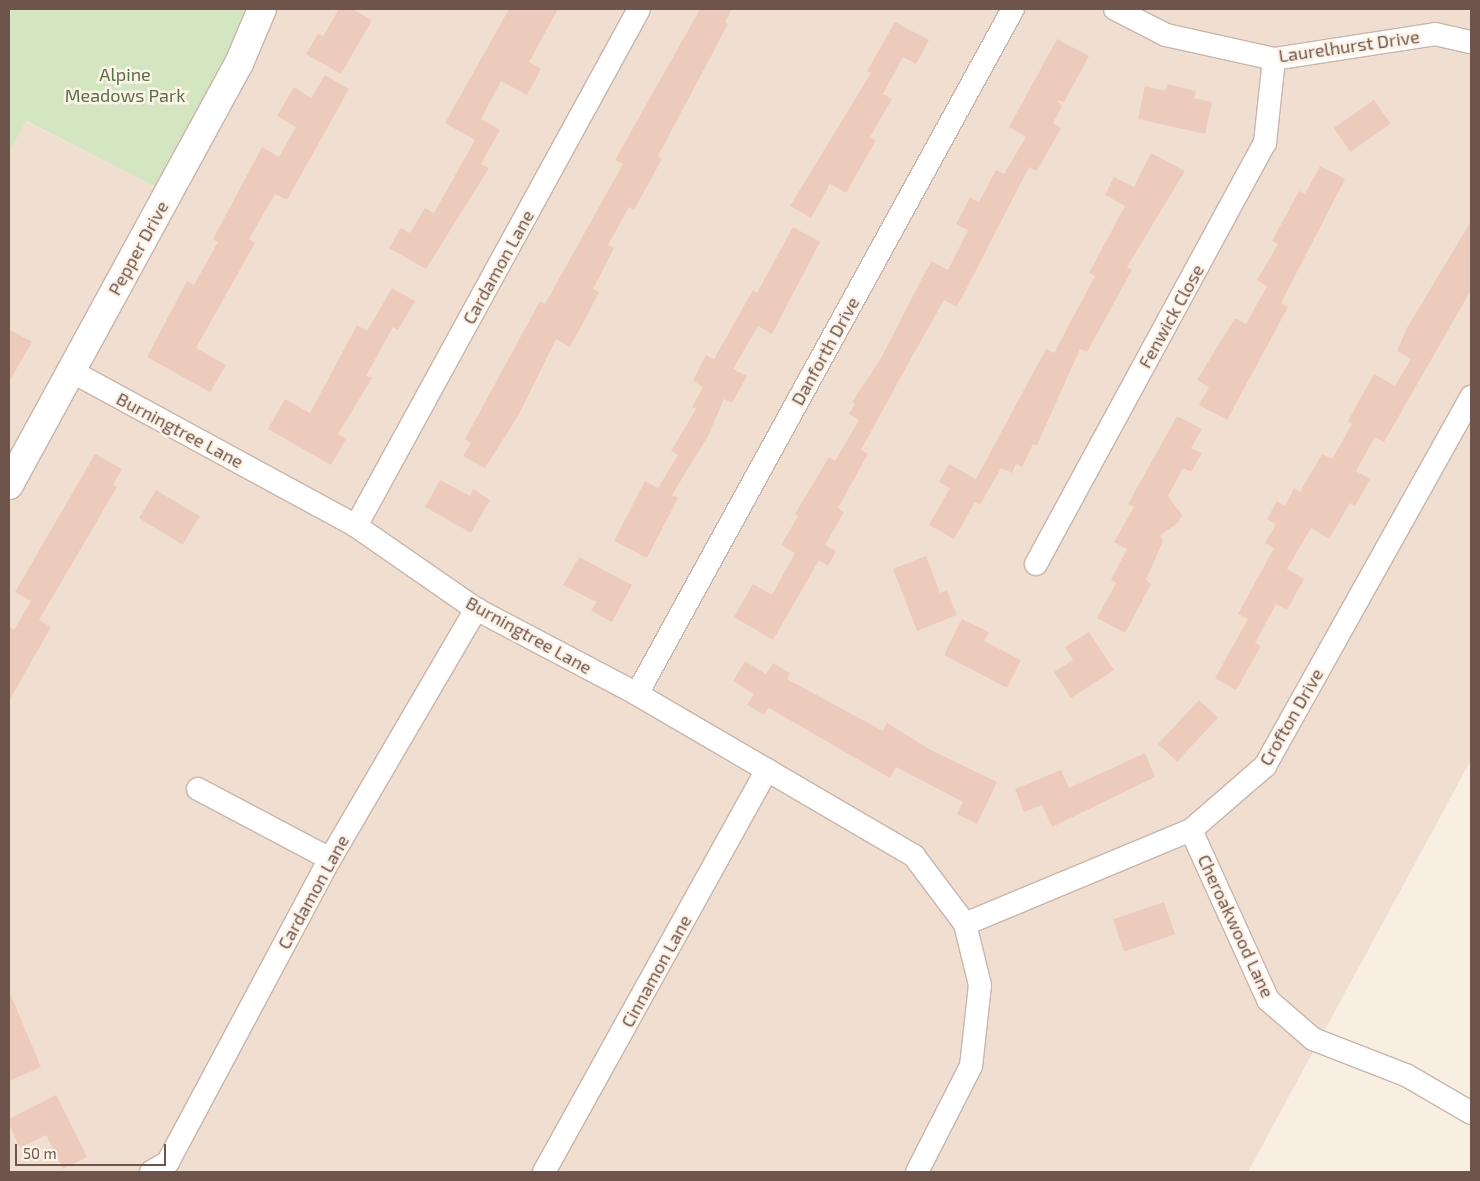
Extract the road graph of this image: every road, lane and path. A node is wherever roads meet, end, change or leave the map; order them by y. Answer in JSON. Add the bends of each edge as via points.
{"nodes":[{"id":1,"x":262,"y":9,"type":"edge"},
{"id":2,"x":639,"y":9,"type":"edge"},
{"id":3,"x":1012,"y":9,"type":"edge"},
{"id":4,"x":1115,"y":9,"type":"edge"},
{"id":5,"x":1471,"y":42,"type":"edge"},
{"id":6,"x":1274,"y":58,"type":"junction"},
{"id":7,"x":71,"y":371,"type":"junction"},
{"id":8,"x":1471,"y":397,"type":"edge"},
{"id":9,"x":9,"y":486,"type":"edge"},
{"id":10,"x":356,"y":526,"type":"junction"},
{"id":11,"x":1036,"y":564,"type":"dead end"},
{"id":12,"x":476,"y":609,"type":"junction"},
{"id":13,"x":638,"y":694,"type":"junction"},
{"id":14,"x":767,"y":770,"type":"junction"},
{"id":15,"x":198,"y":789,"type":"dead end"},
{"id":16,"x":1191,"y":830,"type":"junction"},
{"id":17,"x":330,"y":859,"type":"junction"},
{"id":18,"x":965,"y":924,"type":"junction"},
{"id":19,"x":1471,"y":1114,"type":"edge"},
{"id":20,"x":151,"y":1172,"type":"edge"},
{"id":21,"x":544,"y":1172,"type":"edge"},
{"id":22,"x":917,"y":1172,"type":"edge"}],
"edges":[{"from":1,"to":7,"type":"street","name":"Pepper Drive","via":[[240,61]]},
{"from":2,"to":10,"type":"street","name":"Cardamon Lane"},
{"from":3,"to":13,"type":"street","name":"Danforth Drive"},
{"from":4,"to":6,"type":"street","name":"Laurelhurst Drive","via":[[1166,35]]},
{"from":5,"to":6,"type":"street","name":"Laurelhurst Drive","via":[[1435,34]]},
{"from":6,"to":11,"type":"street","name":"Fenwick Close","via":[[1265,143]]},
{"from":7,"to":9,"type":"street","name":"Pepper Drive"},
{"from":7,"to":10,"type":"street","name":"Burningtree Lane"},
{"from":8,"to":16,"type":"street","name":"Crofton Drive","via":[[1265,766]]},
{"from":10,"to":12,"type":"street","name":"Burningtree Lane"},
{"from":12,"to":13,"type":"street","name":"Burningtree Lane"},
{"from":12,"to":17,"type":"street","name":"Cardamon Lane"},
{"from":13,"to":14,"type":"street","name":"Burningtree Lane"},
{"from":14,"to":18,"type":"street","name":"Burningtree Lane","via":[[914,856]]},
{"from":14,"to":21,"type":"street","name":"Cinnamon Lane"},
{"from":15,"to":17,"type":"street"},
{"from":16,"to":18,"type":"street","name":"Crofton Drive"},
{"from":16,"to":19,"type":"street","name":"Cheroakwood Lane","via":[[1268,1000],[1313,1039],[1406,1075]]},
{"from":17,"to":20,"type":"street","name":"Cardamon Lane","via":[[168,1162]]},
{"from":18,"to":22,"type":"street","via":[[980,985],[971,1066]]}]}
